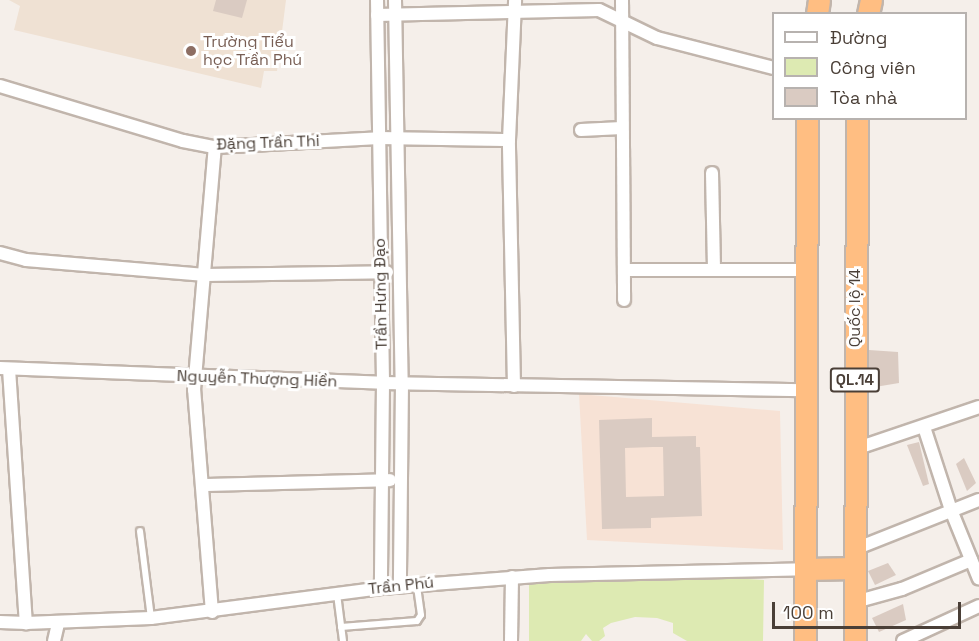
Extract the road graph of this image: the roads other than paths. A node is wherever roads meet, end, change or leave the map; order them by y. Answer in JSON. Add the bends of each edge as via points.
{"nodes":[{"id":1,"x":377,"y":0,"type":"edge"},
{"id":2,"x":395,"y":0,"type":"edge"},
{"id":3,"x":622,"y":0,"type":"edge"},
{"id":4,"x":514,"y":6,"type":"edge"},
{"id":5,"x":395,"y":14,"type":"junction"},
{"id":6,"x":377,"y":15,"type":"junction"},
{"id":7,"x":622,"y":22,"type":"junction"},
{"id":8,"x":772,"y":67,"type":"edge"},
{"id":9,"x":0,"y":86,"type":"edge"},
{"id":10,"x":807,"y":120,"type":"edge"},
{"id":11,"x":857,"y":120,"type":"edge"},
{"id":12,"x":622,"y":128,"type":"junction"},
{"id":13,"x":581,"y":130,"type":"dead end"},
{"id":14,"x":379,"y":138,"type":"junction"},
{"id":15,"x":398,"y":138,"type":"junction"},
{"id":16,"x":509,"y":140,"type":"junction"},
{"id":17,"x":214,"y":147,"type":"junction"},
{"id":18,"x":712,"y":173,"type":"dead end"},
{"id":19,"x":0,"y":253,"type":"edge"},
{"id":20,"x":625,"y":270,"type":"junction"},
{"id":21,"x":714,"y":270,"type":"junction"},
{"id":22,"x":804,"y":270,"type":"junction"},
{"id":23,"x":380,"y":272,"type":"junction"},
{"id":24,"x":398,"y":272,"type":"junction"},
{"id":25,"x":205,"y":276,"type":"junction"},
{"id":26,"x":624,"y":300,"type":"dead end"},
{"id":27,"x":4,"y":368,"type":"edge"},
{"id":28,"x":195,"y":376,"type":"junction"},
{"id":29,"x":383,"y":383,"type":"junction"},
{"id":30,"x":402,"y":383,"type":"junction"},
{"id":31,"x":514,"y":386,"type":"junction"},
{"id":32,"x":804,"y":390,"type":"junction"},
{"id":33,"x":979,"y":408,"type":"edge"},
{"id":34,"x":924,"y":427,"type":"junction"},
{"id":35,"x":855,"y":449,"type":"junction"},
{"id":36,"x":384,"y":480,"type":"junction"},
{"id":37,"x":401,"y":480,"type":"junction"},
{"id":38,"x":202,"y":485,"type":"junction"},
{"id":39,"x":979,"y":500,"type":"edge"},
{"id":40,"x":951,"y":510,"type":"junction"},
{"id":41,"x":140,"y":531,"type":"dead end"},
{"id":42,"x":855,"y":558,"type":"junction"},
{"id":43,"x":971,"y":560,"type":"junction"},
{"id":44,"x":804,"y":569,"type":"junction"},
{"id":45,"x":512,"y":577,"type":"junction"},
{"id":46,"x":979,"y":579,"type":"edge"},
{"id":47,"x":417,"y":585,"type":"junction"},
{"id":48,"x":400,"y":586,"type":"junction"},
{"id":49,"x":381,"y":588,"type":"junction"},
{"id":50,"x":337,"y":594,"type":"junction"},
{"id":51,"x":855,"y":602,"type":"junction"},
{"id":52,"x":979,"y":606,"type":"edge"},
{"id":53,"x":212,"y":612,"type":"junction"},
{"id":54,"x":151,"y":618,"type":"junction"},
{"id":55,"x":0,"y":621,"type":"edge"},
{"id":56,"x":26,"y":623,"type":"junction"},
{"id":57,"x":58,"y":623,"type":"junction"},
{"id":58,"x":341,"y":627,"type":"junction"},
{"id":59,"x":54,"y":641,"type":"edge"},
{"id":60,"x":343,"y":641,"type":"edge"},
{"id":61,"x":511,"y":641,"type":"edge"},
{"id":62,"x":805,"y":641,"type":"edge"},
{"id":63,"x":855,"y":641,"type":"edge"},
{"id":64,"x":903,"y":641,"type":"edge"}],
"edges":[{"from":1,"to":6,"type":"street","name":"Trần Hưng Đạo"},
{"from":2,"to":5,"type":"street"},
{"from":3,"to":7,"type":"street"},
{"from":4,"to":5,"type":"street"},
{"from":4,"to":7,"type":"street","via":[[599,10]]},
{"from":4,"to":16,"type":"street"},
{"from":5,"to":6,"type":"street"},
{"from":5,"to":15,"type":"street"},
{"from":6,"to":14,"type":"street","name":"Trần Hưng Đạo"},
{"from":7,"to":8,"type":"street","via":[[657,38]]},
{"from":7,"to":12,"type":"street"},
{"from":9,"to":17,"type":"street","name":"Đặng Trần Thi"},
{"from":10,"to":22,"type":"highway"},
{"from":11,"to":35,"type":"highway","name":"Quốc lộ 14","number":"QL.14"},
{"from":12,"to":13,"type":"street"},
{"from":12,"to":20,"type":"street"},
{"from":14,"to":15,"type":"street","name":"Đặng Trần Thi"},
{"from":14,"to":17,"type":"street","name":"Đặng Trần Thi"},
{"from":14,"to":23,"type":"street","name":"Trần Hưng Đạo"},
{"from":15,"to":16,"type":"street","name":"Đặng Trần Thi"},
{"from":15,"to":24,"type":"street"},
{"from":16,"to":31,"type":"street"},
{"from":17,"to":25,"type":"street"},
{"from":18,"to":21,"type":"street"},
{"from":19,"to":25,"type":"street","via":[[26,260]]},
{"from":20,"to":21,"type":"street"},
{"from":20,"to":26,"type":"street"},
{"from":21,"to":22,"type":"street"},
{"from":22,"to":32,"type":"highway"},
{"from":23,"to":24,"type":"street"},
{"from":23,"to":25,"type":"street"},
{"from":23,"to":29,"type":"street","name":"Trần Hưng Đạo"},
{"from":24,"to":30,"type":"street"},
{"from":25,"to":28,"type":"street"},
{"from":27,"to":28,"type":"street","name":"Nguyễn Thượng Hiền"},
{"from":27,"to":56,"type":"street"},
{"from":28,"to":29,"type":"street","name":"Nguyễn Thượng Hiền"},
{"from":28,"to":38,"type":"street"},
{"from":29,"to":30,"type":"street","name":"Nguyễn Thượng Hiền"},
{"from":29,"to":36,"type":"street","name":"Trần Hưng Đạo"},
{"from":30,"to":31,"type":"street","name":"Nguyễn Thượng Hiền"},
{"from":30,"to":37,"type":"street"},
{"from":31,"to":32,"type":"street","name":"Nguyễn Thượng Hiền"},
{"from":32,"to":44,"type":"highway"},
{"from":33,"to":34,"type":"street"},
{"from":34,"to":35,"type":"street"},
{"from":34,"to":40,"type":"street"},
{"from":35,"to":42,"type":"highway","name":"Quốc lộ 14","number":"QL.14"},
{"from":36,"to":37,"type":"street"},
{"from":36,"to":38,"type":"street"},
{"from":36,"to":49,"type":"street","name":"Trần Hưng Đạo"},
{"from":37,"to":48,"type":"street"},
{"from":38,"to":53,"type":"street"},
{"from":39,"to":40,"type":"street"},
{"from":40,"to":42,"type":"street"},
{"from":40,"to":43,"type":"street"},
{"from":41,"to":54,"type":"lane"},
{"from":42,"to":44,"type":"highway"},
{"from":42,"to":51,"type":"highway","name":"Quốc lộ 14","number":"QL.14"},
{"from":43,"to":46,"type":"street"},
{"from":43,"to":51,"type":"street","via":[[902,589]]},
{"from":44,"to":45,"type":"street","name":"Trần Phú"},
{"from":44,"to":62,"type":"highway"},
{"from":45,"to":47,"type":"street","name":"Trần Phú"},
{"from":45,"to":61,"type":"street"},
{"from":47,"to":48,"type":"street","name":"Trần Phú"},
{"from":47,"to":58,"type":"lane","via":[[421,615],[417,621]]},
{"from":48,"to":49,"type":"street","name":"Trần Phú"},
{"from":49,"to":50,"type":"street","name":"Trần Phú"},
{"from":50,"to":53,"type":"street","name":"Trần Phú"},
{"from":50,"to":58,"type":"lane"},
{"from":51,"to":63,"type":"highway","name":"Quốc lộ 14","number":"QL.14"},
{"from":52,"to":64,"type":"street"},
{"from":53,"to":54,"type":"street","name":"Trần Phú"},
{"from":54,"to":57,"type":"street","name":"Trần Phú"},
{"from":55,"to":56,"type":"street","name":"Trần Phú"},
{"from":56,"to":57,"type":"street","name":"Trần Phú"},
{"from":57,"to":59,"type":"street"},
{"from":58,"to":60,"type":"lane"}]}
